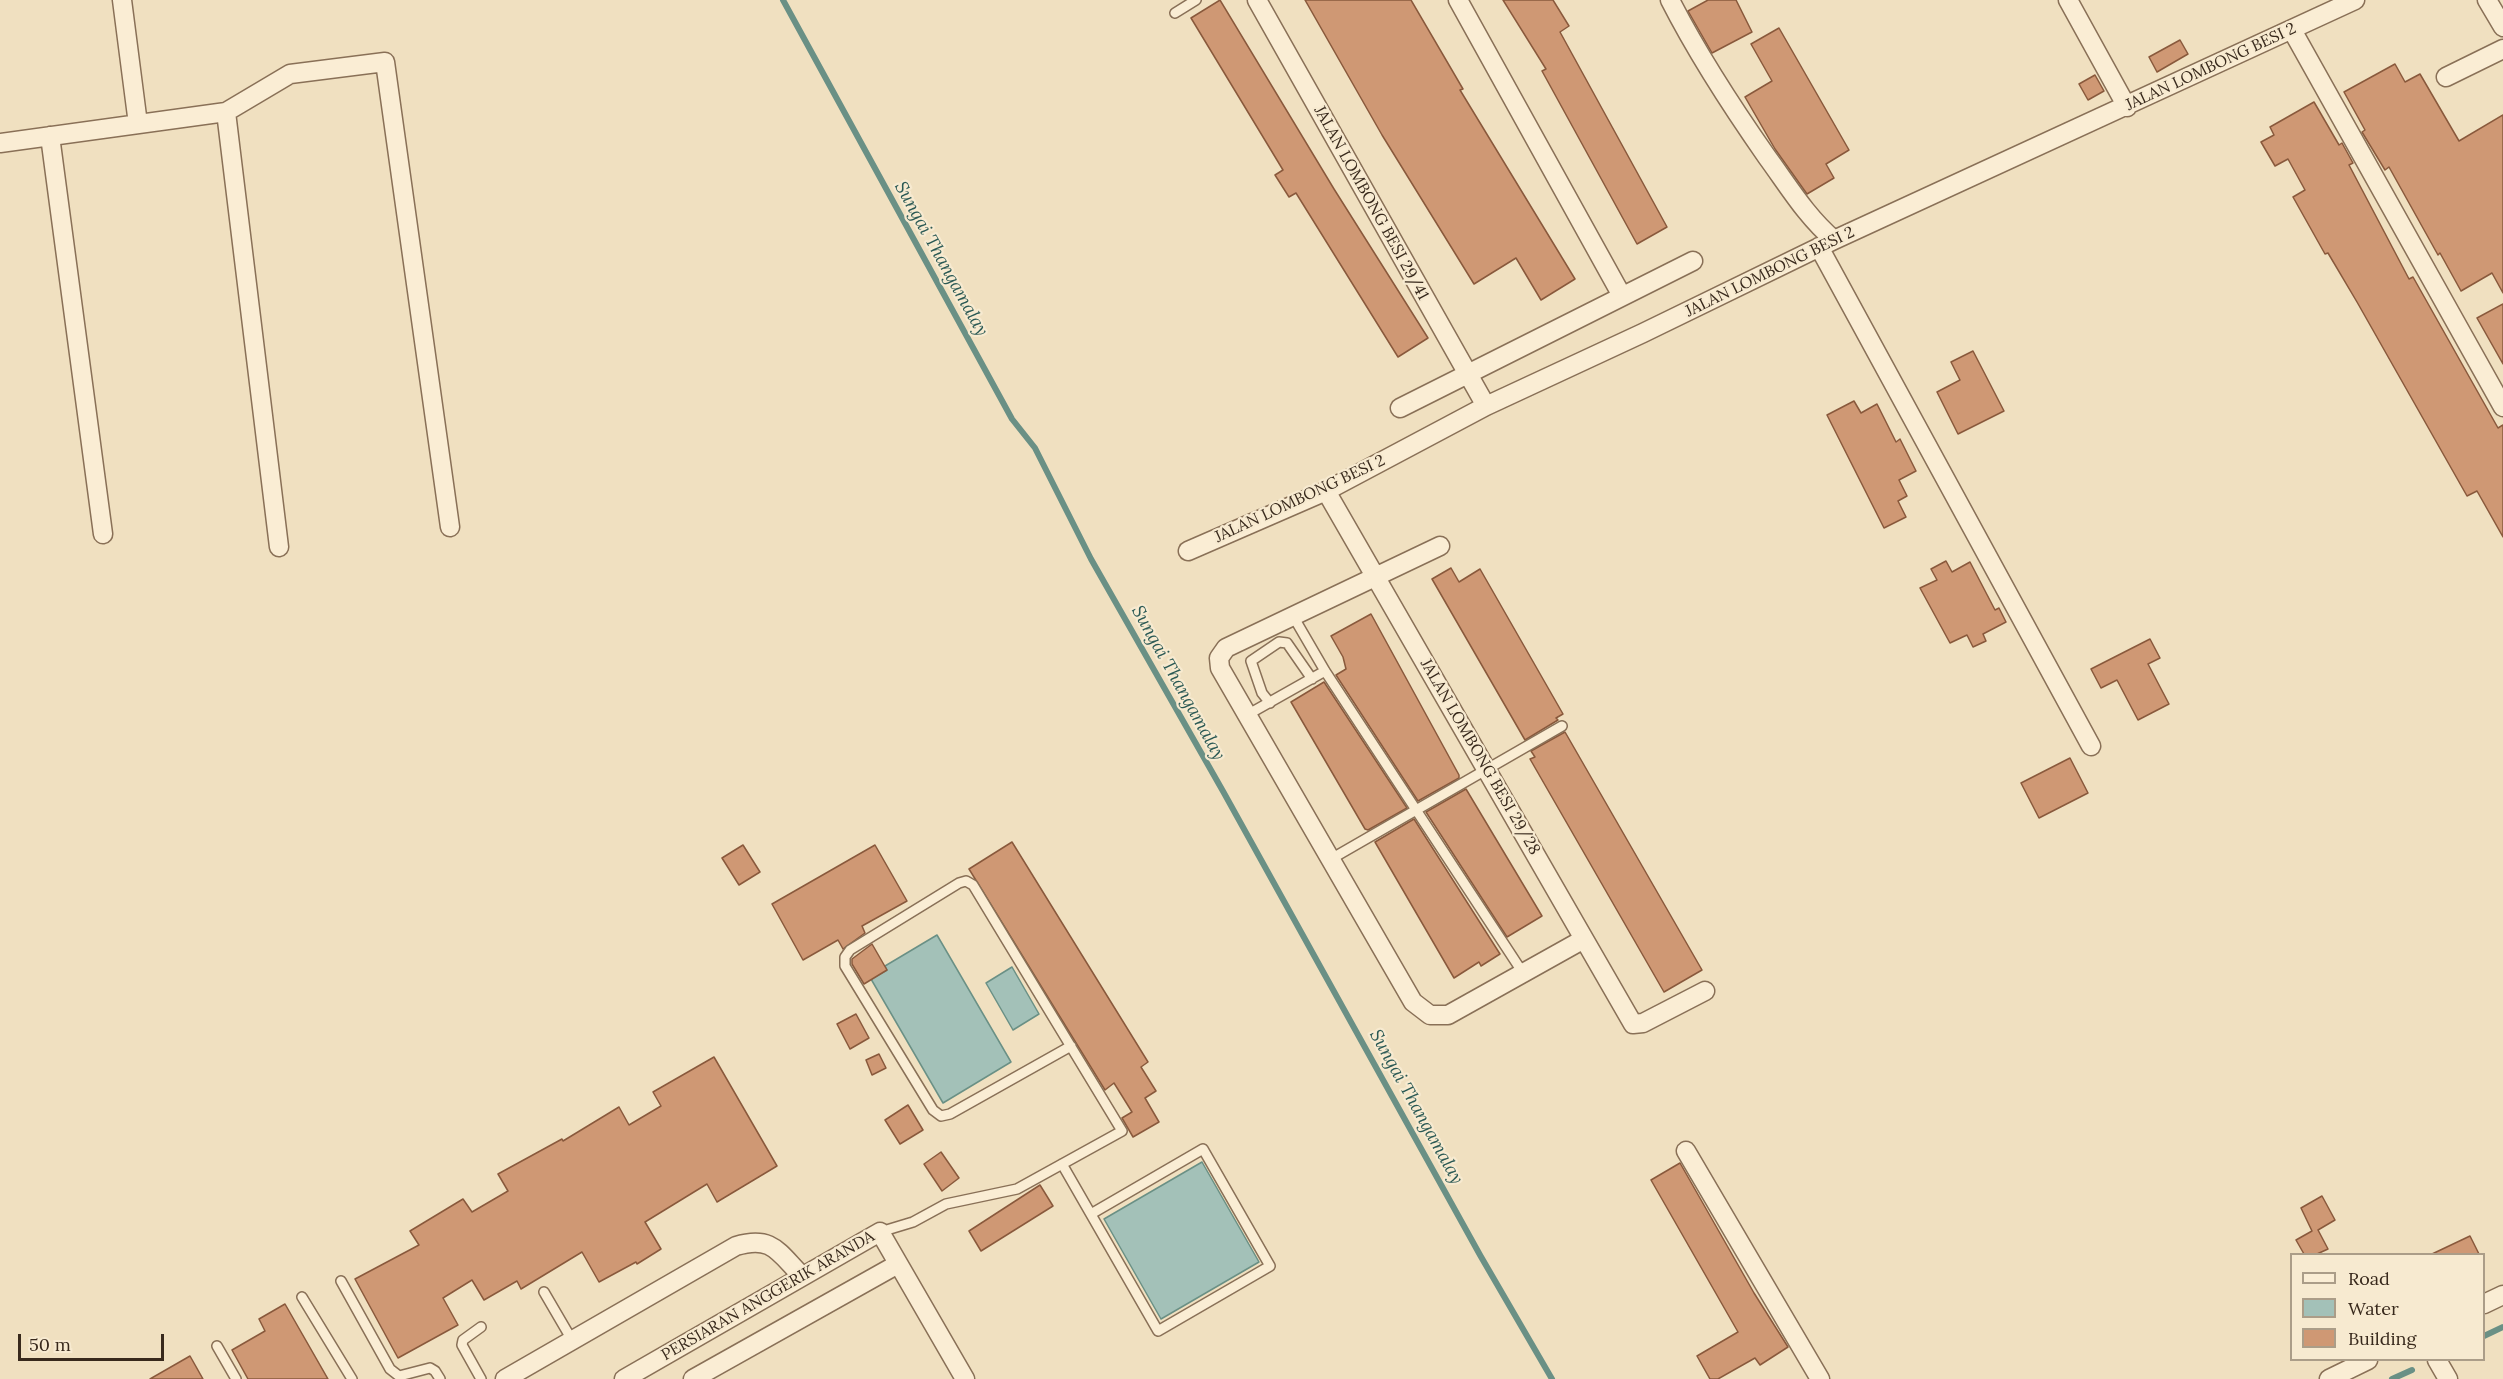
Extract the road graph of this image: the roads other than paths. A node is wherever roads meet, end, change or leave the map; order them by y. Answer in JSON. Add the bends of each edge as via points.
{"nodes":[{"id":1,"x":122,"y":0,"type":"edge"},
{"id":2,"x":1196,"y":0,"type":"edge"},
{"id":3,"x":1257,"y":0,"type":"edge"},
{"id":4,"x":1458,"y":0,"type":"edge"},
{"id":5,"x":1670,"y":0,"type":"edge"},
{"id":6,"x":2068,"y":0,"type":"edge"},
{"id":7,"x":2355,"y":0,"type":"edge"},
{"id":8,"x":2487,"y":0,"type":"edge"},
{"id":9,"x":1175,"y":13,"type":"dead end"},
{"id":10,"x":2503,"y":27,"type":"edge"},
{"id":11,"x":2292,"y":30,"type":"junction"},
{"id":12,"x":2503,"y":49,"type":"edge"},
{"id":13,"x":2446,"y":77,"type":"dead end"},
{"id":14,"x":2127,"y":107,"type":"junction"},
{"id":15,"x":226,"y":112,"type":"junction"},
{"id":16,"x":138,"y":124,"type":"junction"},
{"id":17,"x":50,"y":136,"type":"junction"},
{"id":18,"x":0,"y":143,"type":"edge"},
{"id":19,"x":1827,"y":243,"type":"junction"},
{"id":20,"x":1693,"y":261,"type":"dead end"},
{"id":21,"x":1622,"y":296,"type":"junction"},
{"id":22,"x":1467,"y":374,"type":"junction"},
{"id":23,"x":1486,"y":406,"type":"junction"},
{"id":24,"x":2503,"y":407,"type":"edge"},
{"id":25,"x":1400,"y":408,"type":"dead end"},
{"id":26,"x":1326,"y":490,"type":"junction"},
{"id":27,"x":450,"y":527,"type":"dead end"},
{"id":28,"x":103,"y":534,"type":"dead end"},
{"id":29,"x":1440,"y":546,"type":"dead end"},
{"id":30,"x":279,"y":547,"type":"dead end"},
{"id":31,"x":1188,"y":551,"type":"dead end"},
{"id":32,"x":1376,"y":577,"type":"junction"},
{"id":33,"x":1293,"y":616,"type":"junction"},
{"id":34,"x":1325,"y":671,"type":"junction"},
{"id":35,"x":1312,"y":679,"type":"junction"},
{"id":36,"x":1270,"y":703,"type":"junction"},
{"id":37,"x":1247,"y":715,"type":"junction"},
{"id":38,"x":1562,"y":726,"type":"dead end"},
{"id":39,"x":2091,"y":746,"type":"dead end"},
{"id":40,"x":1487,"y":769,"type":"junction"},
{"id":41,"x":1416,"y":810,"type":"junction"},
{"id":42,"x":1330,"y":859,"type":"junction"},
{"id":43,"x":1584,"y":939,"type":"junction"},
{"id":44,"x":1523,"y":973,"type":"junction"},
{"id":45,"x":1705,"y":992,"type":"dead end"},
{"id":46,"x":1071,"y":1046,"type":"junction"},
{"id":47,"x":1686,"y":1151,"type":"dead end"},
{"id":48,"x":1062,"y":1164,"type":"junction"},
{"id":49,"x":1091,"y":1214,"type":"junction"},
{"id":50,"x":880,"y":1232,"type":"junction"},
{"id":51,"x":898,"y":1264,"type":"junction"},
{"id":52,"x":802,"y":1276,"type":"junction"},
{"id":53,"x":341,"y":1281,"type":"dead end"},
{"id":54,"x":543,"y":1292,"type":"dead end"},
{"id":55,"x":2503,"y":1295,"type":"edge"},
{"id":56,"x":302,"y":1297,"type":"dead end"},
{"id":57,"x":2485,"y":1304,"type":"edge"},
{"id":58,"x":481,"y":1327,"type":"dead end"},
{"id":59,"x":572,"y":1340,"type":"junction"},
{"id":60,"x":217,"y":1346,"type":"dead end"},
{"id":61,"x":2364,"y":1361,"type":"edge"},
{"id":62,"x":2438,"y":1361,"type":"edge"},
{"id":63,"x":236,"y":1379,"type":"edge"},
{"id":64,"x":352,"y":1379,"type":"edge"},
{"id":65,"x":440,"y":1379,"type":"edge"},
{"id":66,"x":481,"y":1379,"type":"edge"},
{"id":67,"x":505,"y":1379,"type":"edge"},
{"id":68,"x":624,"y":1379,"type":"edge"},
{"id":69,"x":693,"y":1379,"type":"edge"},
{"id":70,"x":965,"y":1379,"type":"edge"},
{"id":71,"x":1820,"y":1379,"type":"edge"},
{"id":72,"x":2329,"y":1379,"type":"edge"},
{"id":73,"x":2448,"y":1379,"type":"edge"}],
"edges":[{"from":1,"to":16,"type":"street"},
{"from":2,"to":9,"type":"lane"},
{"from":3,"to":22,"type":"street","name":"JALAN LOMBONG BESI 29/41"},
{"from":4,"to":21,"type":"street"},
{"from":5,"to":19,"type":"street","via":[[1740,118]]},
{"from":6,"to":14,"type":"street"},
{"from":7,"to":11,"type":"street","name":"JALAN LOMBONG BESI 2"},
{"from":8,"to":10,"type":"street"},
{"from":11,"to":14,"type":"street","name":"JALAN LOMBONG BESI 2"},
{"from":11,"to":24,"type":"street"},
{"from":12,"to":13,"type":"street"},
{"from":14,"to":19,"type":"street","name":"JALAN LOMBONG BESI 2"},
{"from":15,"to":16,"type":"street"},
{"from":15,"to":27,"type":"street","via":[[290,74],[385,62]]},
{"from":15,"to":30,"type":"street"},
{"from":16,"to":17,"type":"street"},
{"from":17,"to":18,"type":"street"},
{"from":17,"to":28,"type":"street"},
{"from":19,"to":23,"type":"street","name":"JALAN LOMBONG BESI 2"},
{"from":19,"to":39,"type":"street"},
{"from":20,"to":21,"type":"street"},
{"from":21,"to":22,"type":"street"},
{"from":22,"to":23,"type":"street","name":"JALAN LOMBONG BESI 29/41"},
{"from":22,"to":25,"type":"street"},
{"from":23,"to":26,"type":"street","name":"JALAN LOMBONG BESI 2"},
{"from":26,"to":31,"type":"street","name":"JALAN LOMBONG BESI 2"},
{"from":26,"to":32,"type":"street","name":"JALAN LOMBONG BESI 29/28"},
{"from":29,"to":32,"type":"street"},
{"from":32,"to":33,"type":"street"},
{"from":32,"to":40,"type":"street","name":"JALAN LOMBONG BESI 29/28"},
{"from":33,"to":34,"type":"lane"},
{"from":33,"to":37,"type":"street","via":[[1226,648],[1219,658],[1220,668]]},
{"from":34,"to":35,"type":"lane"},
{"from":34,"to":41,"type":"lane"},
{"from":35,"to":36,"type":"lane"},
{"from":35,"to":36,"type":"lane","via":[[1287,643],[1279,642],[1251,661],[1262,693]]},
{"from":36,"to":37,"type":"lane"},
{"from":37,"to":42,"type":"street"},
{"from":38,"to":40,"type":"lane"},
{"from":40,"to":41,"type":"lane"},
{"from":40,"to":43,"type":"street","name":"JALAN LOMBONG BESI 29/28"},
{"from":41,"to":42,"type":"lane"},
{"from":41,"to":44,"type":"lane"},
{"from":42,"to":44,"type":"street","via":[[1413,1002],[1430,1015],[1448,1015]]},
{"from":43,"to":44,"type":"street"},
{"from":43,"to":45,"type":"street","name":"JALAN LOMBONG BESI 29/28","via":[[1634,1024]]},
{"from":46,"to":46,"type":"lane","via":[[941,1116],[933,1110],[845,966],[845,957],[850,950],[966,881],[973,885]]},
{"from":46,"to":48,"type":"lane","via":[[1122,1131]]},
{"from":47,"to":71,"type":"street"},
{"from":48,"to":49,"type":"lane"},
{"from":48,"to":50,"type":"lane","via":[[1017,1189],[946,1204],[914,1222]]},
{"from":49,"to":49,"type":"lane","via":[[1158,1331],[1270,1266],[1203,1149]]},
{"from":50,"to":51,"type":"street"},
{"from":50,"to":52,"type":"street","name":"PERSIARAN ANGGERIK ARANDA"},
{"from":51,"to":69,"type":"street","name":"PERSIARAN ANGGERIK ARANDA"},
{"from":51,"to":70,"type":"street"},
{"from":52,"to":59,"type":"street","via":[[770,1243],[751,1241],[735,1246]]},
{"from":52,"to":68,"type":"street","name":"PERSIARAN ANGGERIK ARANDA"},
{"from":53,"to":65,"type":"lane","via":[[390,1369],[399,1376],[430,1368]]},
{"from":54,"to":59,"type":"lane"},
{"from":55,"to":57,"type":"street"},
{"from":56,"to":64,"type":"lane"},
{"from":58,"to":66,"type":"lane","via":[[462,1345]]},
{"from":59,"to":67,"type":"street"},
{"from":60,"to":63,"type":"lane"},
{"from":61,"to":72,"type":"street"},
{"from":62,"to":73,"type":"street"}]}
